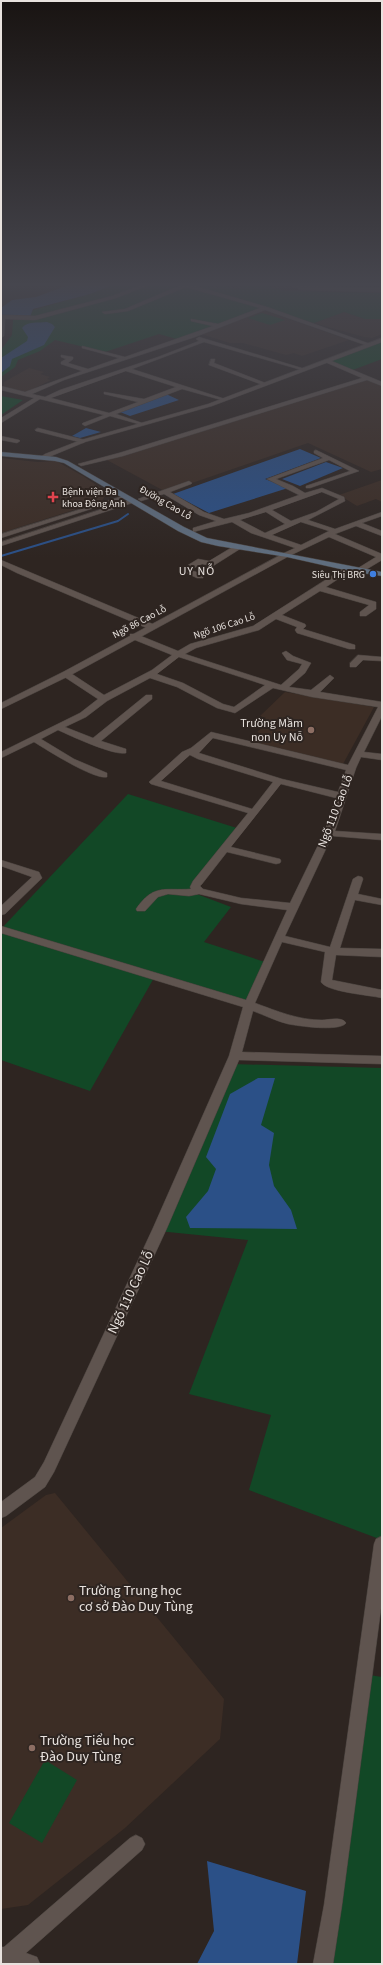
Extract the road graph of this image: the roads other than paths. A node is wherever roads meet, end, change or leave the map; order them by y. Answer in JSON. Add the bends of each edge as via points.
{"nodes":[{"id":1,"x":77,"y":375,"type":"edge"},
{"id":2,"x":109,"y":375,"type":"edge"},
{"id":3,"x":144,"y":375,"type":"edge"},
{"id":4,"x":240,"y":375,"type":"edge"},
{"id":5,"x":290,"y":375,"type":"edge"},
{"id":6,"x":359,"y":375,"type":"edge"},
{"id":7,"x":367,"y":378,"type":"junction"},
{"id":8,"x":265,"y":384,"type":"junction"},
{"id":9,"x":382,"y":384,"type":"edge"},
{"id":10,"x":182,"y":387,"type":"junction"},
{"id":11,"x":1,"y":388,"type":"edge"},
{"id":12,"x":106,"y":392,"type":"dead end"},
{"id":13,"x":26,"y":394,"type":"junction"},
{"id":14,"x":42,"y":398,"type":"junction"},
{"id":15,"x":223,"y":400,"type":"junction"},
{"id":16,"x":144,"y":401,"type":"junction"},
{"id":17,"x":110,"y":415,"type":"junction"},
{"id":18,"x":1,"y":421,"type":"edge"},
{"id":19,"x":85,"y":424,"type":"dead end"},
{"id":20,"x":140,"y":424,"type":"junction"},
{"id":21,"x":38,"y":430,"type":"dead end"},
{"id":22,"x":1,"y":438,"type":"edge"},
{"id":23,"x":17,"y":441,"type":"dead end"},
{"id":24,"x":83,"y":441,"type":"junction"},
{"id":25,"x":1,"y":450,"type":"edge"},
{"id":26,"x":316,"y":452,"type":"dead end"},
{"id":27,"x":1,"y":454,"type":"edge"},
{"id":28,"x":44,"y":457,"type":"junction"},
{"id":29,"x":329,"y":458,"type":"junction"},
{"id":30,"x":81,"y":464,"type":"junction"},
{"id":31,"x":188,"y":483,"type":"dead end"},
{"id":32,"x":166,"y":492,"type":"junction"},
{"id":33,"x":301,"y":493,"type":"junction"},
{"id":34,"x":125,"y":497,"type":"junction"},
{"id":35,"x":141,"y":499,"type":"junction"},
{"id":36,"x":133,"y":502,"type":"junction"},
{"id":37,"x":265,"y":509,"type":"junction"},
{"id":38,"x":382,"y":514,"type":"edge"},
{"id":39,"x":229,"y":520,"type":"junction"},
{"id":40,"x":302,"y":520,"type":"junction"},
{"id":41,"x":355,"y":523,"type":"junction"},
{"id":42,"x":290,"y":524,"type":"junction"},
{"id":43,"x":196,"y":530,"type":"junction"},
{"id":44,"x":332,"y":532,"type":"junction"},
{"id":45,"x":382,"y":534,"type":"edge"},
{"id":46,"x":266,"y":535,"type":"junction"},
{"id":47,"x":1,"y":536,"type":"edge"},
{"id":48,"x":1,"y":544,"type":"edge"},
{"id":49,"x":235,"y":547,"type":"junction"},
{"id":50,"x":302,"y":548,"type":"junction"},
{"id":51,"x":287,"y":555,"type":"junction"},
{"id":52,"x":382,"y":557,"type":"edge"},
{"id":53,"x":1,"y":562,"type":"edge"},
{"id":54,"x":349,"y":569,"type":"junction"},
{"id":55,"x":359,"y":570,"type":"junction"},
{"id":56,"x":382,"y":574,"type":"edge"},
{"id":57,"x":200,"y":576,"type":"dead end"},
{"id":58,"x":320,"y":588,"type":"junction"},
{"id":59,"x":363,"y":614,"type":"dead end"},
{"id":60,"x":277,"y":616,"type":"junction"},
{"id":61,"x":152,"y":626,"type":"junction"},
{"id":62,"x":133,"y":636,"type":"junction"},
{"id":63,"x":352,"y":647,"type":"dead end"},
{"id":64,"x":286,"y":653,"type":"dead end"},
{"id":65,"x":178,"y":654,"type":"junction"},
{"id":66,"x":382,"y":659,"type":"edge"},
{"id":67,"x":353,"y":665,"type":"dead end"},
{"id":68,"x":66,"y":674,"type":"junction"},
{"id":69,"x":150,"y":675,"type":"junction"},
{"id":70,"x":330,"y":678,"type":"dead end"},
{"id":71,"x":273,"y":684,"type":"junction"},
{"id":72,"x":282,"y":688,"type":"junction"},
{"id":73,"x":312,"y":694,"type":"junction"},
{"id":74,"x":149,"y":698,"type":"dead end"},
{"id":75,"x":104,"y":699,"type":"junction"},
{"id":76,"x":1,"y":706,"type":"edge"},
{"id":77,"x":382,"y":706,"type":"edge"},
{"id":78,"x":58,"y":727,"type":"junction"},
{"id":79,"x":32,"y":738,"type":"junction"},
{"id":80,"x":94,"y":742,"type":"junction"},
{"id":81,"x":194,"y":750,"type":"junction"},
{"id":82,"x":123,"y":751,"type":"dead end"},
{"id":83,"x":358,"y":754,"type":"junction"},
{"id":84,"x":1,"y":755,"type":"edge"},
{"id":85,"x":382,"y":757,"type":"edge"},
{"id":86,"x":351,"y":768,"type":"junction"},
{"id":87,"x":104,"y":775,"type":"dead end"},
{"id":88,"x":278,"y":780,"type":"junction"},
{"id":89,"x":340,"y":796,"type":"junction"},
{"id":90,"x":253,"y":812,"type":"junction"},
{"id":91,"x":329,"y":833,"type":"junction"},
{"id":92,"x":382,"y":837,"type":"edge"},
{"id":93,"x":225,"y":848,"type":"junction"},
{"id":94,"x":276,"y":861,"type":"dead end"},
{"id":95,"x":1,"y":863,"type":"edge"},
{"id":96,"x":358,"y":879,"type":"dead end"},
{"id":97,"x":199,"y":892,"type":"junction"},
{"id":98,"x":352,"y":896,"type":"junction"},
{"id":99,"x":382,"y":902,"type":"edge"},
{"id":100,"x":293,"y":907,"type":"junction"},
{"id":101,"x":141,"y":909,"type":"dead end"},
{"id":102,"x":1,"y":912,"type":"edge"},
{"id":103,"x":1,"y":928,"type":"edge"},
{"id":104,"x":279,"y":938,"type":"junction"},
{"id":105,"x":332,"y":951,"type":"junction"},
{"id":106,"x":382,"y":953,"type":"edge"},
{"id":107,"x":382,"y":994,"type":"edge"},
{"id":108,"x":249,"y":1005,"type":"junction"},
{"id":109,"x":340,"y":1023,"type":"dead end"},
{"id":110,"x":235,"y":1056,"type":"junction"},
{"id":111,"x":382,"y":1060,"type":"edge"},
{"id":112,"x":1,"y":1511,"type":"edge"},
{"id":113,"x":382,"y":1544,"type":"edge"},
{"id":114,"x":136,"y":1844,"type":"dead end"},
{"id":115,"x":3,"y":1957,"type":"edge"},
{"id":116,"x":30,"y":1964,"type":"edge"},
{"id":117,"x":323,"y":1964,"type":"edge"}],
"edges":[{"from":1,"to":13,"type":"street"},
{"from":2,"to":14,"type":"street"},
{"from":3,"to":10,"type":"street"},
{"from":4,"to":8,"type":"street"},
{"from":5,"to":8,"type":"street"},
{"from":6,"to":7,"type":"street"},
{"from":7,"to":9,"type":"street"},
{"from":7,"to":30,"type":"street","via":[[120,455]]},
{"from":8,"to":15,"type":"street"},
{"from":10,"to":15,"type":"street"},
{"from":10,"to":16,"type":"street"},
{"from":11,"to":13,"type":"street"},
{"from":12,"to":16,"type":"street"},
{"from":13,"to":14,"type":"street"},
{"from":14,"to":17,"type":"street"},
{"from":14,"to":18,"type":"street"},
{"from":15,"to":20,"type":"street"},
{"from":16,"to":17,"type":"street"},
{"from":17,"to":19,"type":"street"},
{"from":17,"to":20,"type":"street"},
{"from":20,"to":24,"type":"street"},
{"from":21,"to":24,"type":"street"},
{"from":22,"to":23,"type":"street"},
{"from":24,"to":28,"type":"street"},
{"from":25,"to":28,"type":"main road","name":"Đường Cao Lỗ"},
{"from":26,"to":29,"type":"street"},
{"from":27,"to":28,"type":"main road","name":"Đường Cao Lỗ"},
{"from":28,"to":30,"type":"main road","name":"Đường Cao Lỗ","via":[[66,457]]},
{"from":28,"to":34,"type":"main road","name":"Đường Cao Lỗ","via":[[66,462]]},
{"from":29,"to":33,"type":"street","via":[[356,470]]},
{"from":29,"to":33,"type":"street","via":[[270,479]]},
{"from":30,"to":35,"type":"main road","name":"Đường Cao Lỗ"},
{"from":31,"to":32,"type":"street"},
{"from":32,"to":35,"type":"street"},
{"from":32,"to":39,"type":"street","via":[[214,518]]},
{"from":33,"to":37,"type":"street"},
{"from":33,"to":40,"type":"street","via":[[322,490],[343,500]]},
{"from":34,"to":36,"type":"main road","name":"Đường Cao Lỗ"},
{"from":34,"to":47,"type":"street"},
{"from":35,"to":43,"type":"main road","name":"Đường Cao Lỗ"},
{"from":36,"to":48,"type":"street"},
{"from":36,"to":49,"type":"main road","name":"Đường Cao Lỗ","via":[[192,534],[218,544]]},
{"from":37,"to":39,"type":"street"},
{"from":37,"to":42,"type":"street"},
{"from":38,"to":41,"type":"street","name":"Ngõ 86 Cao Lỗ"},
{"from":39,"to":43,"type":"street"},
{"from":39,"to":46,"type":"street"},
{"from":40,"to":42,"type":"street"},
{"from":40,"to":44,"type":"street"},
{"from":41,"to":44,"type":"street","name":"Ngõ 86 Cao Lỗ"},
{"from":41,"to":45,"type":"street"},
{"from":42,"to":46,"type":"street"},
{"from":43,"to":49,"type":"main road","name":"Đường Cao Lỗ"},
{"from":44,"to":50,"type":"street","name":"Ngõ 86 Cao Lỗ"},
{"from":44,"to":52,"type":"street"},
{"from":46,"to":50,"type":"street"},
{"from":49,"to":51,"type":"main road","name":"Đường Cao Lỗ"},
{"from":49,"to":57,"type":"street","via":[[210,564],[201,561],[184,570]]},
{"from":50,"to":51,"type":"street","name":"Ngõ 86 Cao Lỗ"},
{"from":51,"to":54,"type":"main road","name":"Đường Cao Lỗ"},
{"from":51,"to":61,"type":"street","name":"Ngõ 86 Cao Lỗ"},
{"from":52,"to":55,"type":"street"},
{"from":53,"to":61,"type":"street"},
{"from":54,"to":55,"type":"main road","name":"Đường Cao Lỗ"},
{"from":54,"to":58,"type":"street","name":"Ngõ 106 Cao Lỗ"},
{"from":55,"to":56,"type":"main road","name":"Đường Cao Lỗ"},
{"from":58,"to":59,"type":"street","via":[[373,604],[373,607]]},
{"from":58,"to":60,"type":"street","name":"Ngõ 106 Cao Lỗ"},
{"from":60,"to":63,"type":"street","via":[[302,626],[300,631]]},
{"from":60,"to":65,"type":"street","name":"Ngõ 106 Cao Lỗ","via":[[256,628],[193,646]]},
{"from":61,"to":62,"type":"street","name":"Ngõ 86 Cao Lỗ"},
{"from":62,"to":65,"type":"street"},
{"from":62,"to":68,"type":"street","name":"Ngõ 86 Cao Lỗ"},
{"from":64,"to":72,"type":"street","via":[[290,658],[306,664],[302,671]]},
{"from":65,"to":69,"type":"street","name":"Ngõ 106 Cao Lỗ"},
{"from":65,"to":71,"type":"street"},
{"from":66,"to":67,"type":"street","via":[[361,657]]},
{"from":68,"to":75,"type":"street"},
{"from":68,"to":76,"type":"street","name":"Ngõ 86 Cao Lỗ"},
{"from":69,"to":71,"type":"street","via":[[180,685],[220,706],[235,710]]},
{"from":69,"to":75,"type":"street","name":"Ngõ 106 Cao Lỗ"},
{"from":70,"to":73,"type":"street"},
{"from":71,"to":72,"type":"street"},
{"from":72,"to":73,"type":"street"},
{"from":73,"to":77,"type":"street"},
{"from":74,"to":80,"type":"street"},
{"from":75,"to":78,"type":"street","name":"Ngõ 106 Cao Lỗ","via":[[83,715]]},
{"from":77,"to":83,"type":"street","name":"Ngõ 110 Cao Lỗ"},
{"from":78,"to":79,"type":"street","name":"Ngõ 106 Cao Lỗ"},
{"from":78,"to":80,"type":"street"},
{"from":79,"to":84,"type":"street"},
{"from":79,"to":87,"type":"street","via":[[71,761]]},
{"from":80,"to":82,"type":"street"},
{"from":81,"to":86,"type":"street","via":[[211,735]]},
{"from":81,"to":88,"type":"street","via":[[194,754],[201,757]]},
{"from":81,"to":90,"type":"street","via":[[185,754],[154,782]]},
{"from":83,"to":85,"type":"street"},
{"from":83,"to":86,"type":"street","name":"Ngõ 110 Cao Lỗ"},
{"from":86,"to":89,"type":"street","name":"Ngõ 110 Cao Lỗ"},
{"from":88,"to":89,"type":"street"},
{"from":88,"to":90,"type":"street"},
{"from":89,"to":91,"type":"street","name":"Ngõ 110 Cao Lỗ"},
{"from":90,"to":93,"type":"street"},
{"from":91,"to":92,"type":"street"},
{"from":91,"to":100,"type":"street","name":"Ngõ 110 Cao Lỗ"},
{"from":93,"to":94,"type":"street"},
{"from":93,"to":97,"type":"street","via":[[197,883],[195,887]]},
{"from":95,"to":102,"type":"street","via":[[35,874],[37,878]]},
{"from":96,"to":98,"type":"street"},
{"from":97,"to":100,"type":"street","via":[[241,901]]},
{"from":97,"to":101,"type":"street","via":[[158,893]]},
{"from":98,"to":99,"type":"street"},
{"from":98,"to":105,"type":"street"},
{"from":100,"to":104,"type":"street","name":"Ngõ 110 Cao Lỗ"},
{"from":103,"to":108,"type":"street"},
{"from":104,"to":105,"type":"street"},
{"from":104,"to":108,"type":"street","name":"Ngõ 110 Cao Lỗ"},
{"from":105,"to":106,"type":"street"},
{"from":105,"to":107,"type":"street","via":[[326,982]]},
{"from":108,"to":109,"type":"street","via":[[289,1020],[321,1024]]},
{"from":108,"to":110,"type":"street","name":"Ngõ 110 Cao Lỗ"},
{"from":110,"to":111,"type":"street"},
{"from":110,"to":112,"type":"street","name":"Ngõ 110 Cao Lỗ","via":[[160,1228],[49,1467],[40,1482]]},
{"from":113,"to":117,"type":"street"},
{"from":114,"to":115,"type":"street"},
{"from":115,"to":116,"type":"street"}]}
